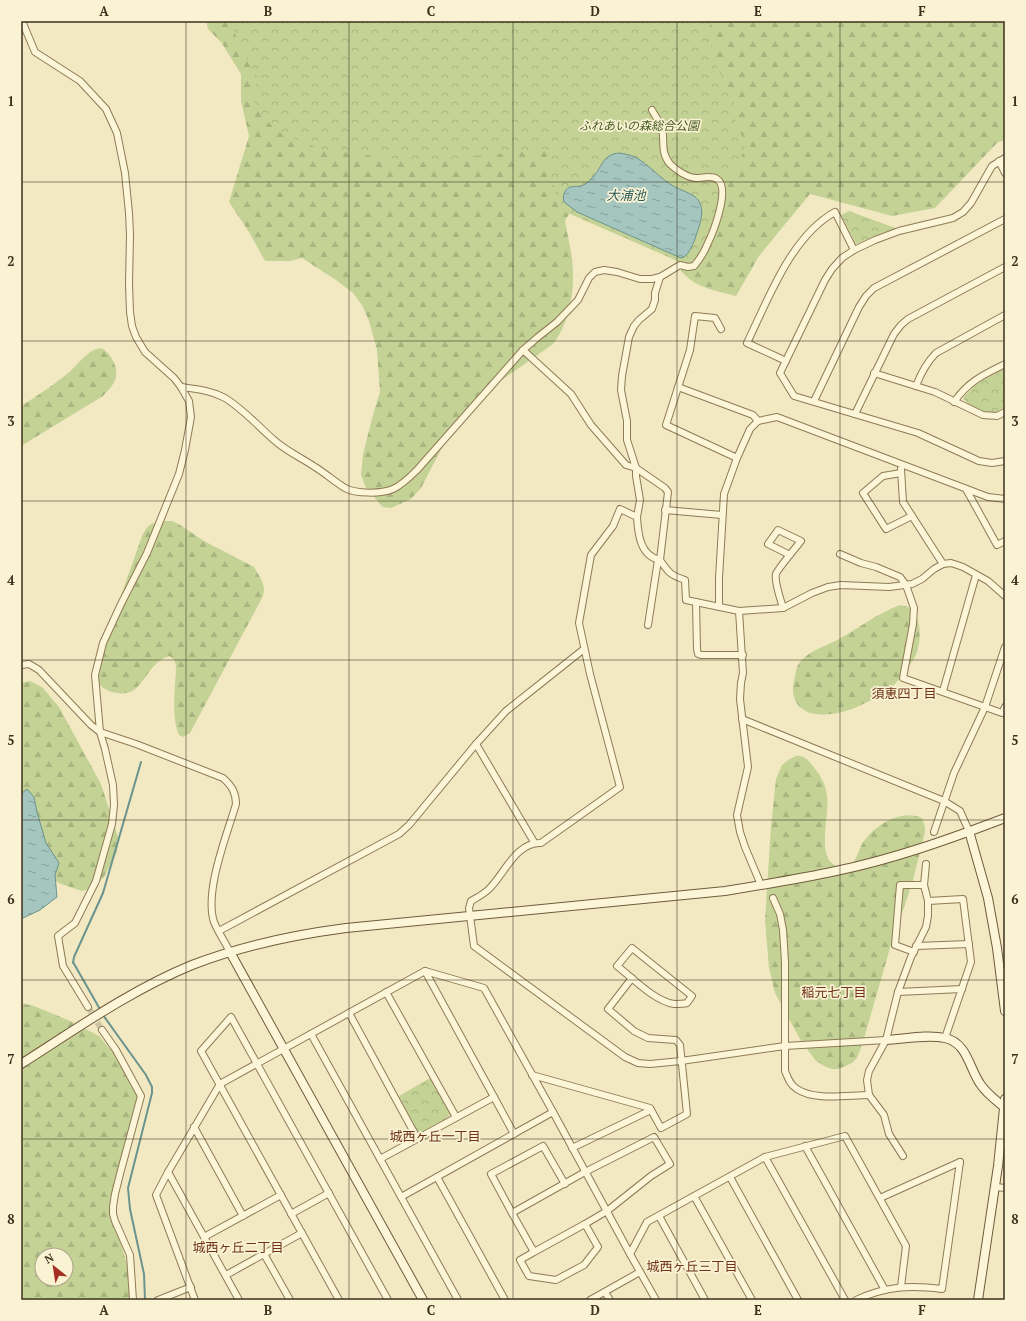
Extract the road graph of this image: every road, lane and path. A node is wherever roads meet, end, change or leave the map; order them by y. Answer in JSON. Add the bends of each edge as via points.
{"nodes":[{"id":1,"x":22,"y":21,"type":"edge"},
{"id":2,"x":652,"y":110,"type":"dead end"},
{"id":3,"x":1005,"y":158,"type":"edge"},
{"id":4,"x":999,"y":161,"type":"junction"},
{"id":5,"x":1005,"y":173,"type":"edge"},
{"id":6,"x":1005,"y":219,"type":"edge"},
{"id":7,"x":854,"y":250,"type":"junction"},
{"id":8,"x":1005,"y":267,"type":"edge"},
{"id":9,"x":660,"y":278,"type":"junction"},
{"id":10,"x":1005,"y":315,"type":"edge"},
{"id":11,"x":721,"y":329,"type":"dead end"},
{"id":12,"x":523,"y":350,"type":"junction"},
{"id":13,"x":786,"y":361,"type":"junction"},
{"id":14,"x":1005,"y":364,"type":"edge"},
{"id":15,"x":874,"y":373,"type":"junction"},
{"id":16,"x":678,"y":386,"type":"junction"},
{"id":17,"x":916,"y":386,"type":"junction"},
{"id":18,"x":181,"y":387,"type":"junction"},
{"id":19,"x":814,"y":401,"type":"junction"},
{"id":20,"x":954,"y":402,"type":"junction"},
{"id":21,"x":1005,"y":412,"type":"edge"},
{"id":22,"x":855,"y":414,"type":"junction"},
{"id":23,"x":758,"y":421,"type":"junction"},
{"id":24,"x":737,"y":458,"type":"junction"},
{"id":25,"x":1005,"y":460,"type":"edge"},
{"id":26,"x":900,"y":463,"type":"junction"},
{"id":27,"x":636,"y":468,"type":"junction"},
{"id":28,"x":901,"y":473,"type":"junction"},
{"id":29,"x":966,"y":488,"type":"junction"},
{"id":30,"x":1005,"y":499,"type":"edge"},
{"id":31,"x":665,"y":510,"type":"junction"},
{"id":32,"x":722,"y":515,"type":"junction"},
{"id":33,"x":912,"y":516,"type":"junction"},
{"id":34,"x":638,"y":517,"type":"junction"},
{"id":35,"x":1005,"y":541,"type":"edge"},
{"id":36,"x":840,"y":554,"type":"dead end"},
{"id":37,"x":790,"y":555,"type":"junction"},
{"id":38,"x":659,"y":560,"type":"junction"},
{"id":39,"x":943,"y":564,"type":"junction"},
{"id":40,"x":976,"y":574,"type":"junction"},
{"id":41,"x":906,"y":585,"type":"junction"},
{"id":42,"x":1005,"y":596,"type":"edge"},
{"id":43,"x":696,"y":602,"type":"junction"},
{"id":44,"x":719,"y":607,"type":"junction"},
{"id":45,"x":783,"y":608,"type":"junction"},
{"id":46,"x":739,"y":610,"type":"junction"},
{"id":47,"x":648,"y":625,"type":"dead end"},
{"id":48,"x":1005,"y":647,"type":"edge"},
{"id":49,"x":584,"y":649,"type":"junction"},
{"id":50,"x":743,"y":655,"type":"junction"},
{"id":51,"x":21,"y":665,"type":"edge"},
{"id":52,"x":943,"y":691,"type":"junction"},
{"id":53,"x":985,"y":707,"type":"junction"},
{"id":54,"x":1005,"y":707,"type":"edge"},
{"id":55,"x":742,"y":719,"type":"junction"},
{"id":56,"x":100,"y":732,"type":"junction"},
{"id":57,"x":476,"y":744,"type":"junction"},
{"id":58,"x":944,"y":801,"type":"junction"},
{"id":59,"x":1005,"y":818,"type":"edge"},
{"id":60,"x":969,"y":831,"type":"junction"},
{"id":61,"x":934,"y":832,"type":"dead end"},
{"id":62,"x":534,"y":842,"type":"junction"},
{"id":63,"x":926,"y":864,"type":"dead end"},
{"id":64,"x":762,"y":885,"type":"junction"},
{"id":65,"x":924,"y":885,"type":"junction"},
{"id":66,"x":773,"y":898,"type":"dead end"},
{"id":67,"x":928,"y":901,"type":"junction"},
{"id":68,"x":469,"y":915,"type":"junction"},
{"id":69,"x":219,"y":931,"type":"junction"},
{"id":70,"x":969,"y":944,"type":"junction"},
{"id":71,"x":915,"y":949,"type":"junction"},
{"id":72,"x":230,"y":952,"type":"junction"},
{"id":73,"x":425,"y":971,"type":"junction"},
{"id":74,"x":632,"y":978,"type":"junction"},
{"id":75,"x":962,"y":989,"type":"junction"},
{"id":76,"x":386,"y":992,"type":"junction"},
{"id":77,"x":898,"y":992,"type":"junction"},
{"id":78,"x":88,"y":1007,"type":"tunnel mouth"},
{"id":79,"x":1005,"y":1011,"type":"edge"},
{"id":80,"x":349,"y":1013,"type":"junction"},
{"id":81,"x":102,"y":1030,"type":"tunnel mouth"},
{"id":82,"x":311,"y":1034,"type":"junction"},
{"id":83,"x":945,"y":1038,"type":"junction"},
{"id":84,"x":886,"y":1040,"type":"junction"},
{"id":85,"x":785,"y":1046,"type":"junction"},
{"id":86,"x":284,"y":1049,"type":"junction"},
{"id":87,"x":681,"y":1061,"type":"junction"},
{"id":88,"x":21,"y":1064,"type":"edge"},
{"id":89,"x":258,"y":1064,"type":"junction"},
{"id":90,"x":532,"y":1075,"type":"junction"},
{"id":91,"x":220,"y":1084,"type":"junction"},
{"id":92,"x":869,"y":1095,"type":"junction"},
{"id":93,"x":494,"y":1097,"type":"junction"},
{"id":94,"x":1005,"y":1099,"type":"edge"},
{"id":95,"x":1005,"y":1108,"type":"edge"},
{"id":96,"x":651,"y":1110,"type":"junction"},
{"id":97,"x":553,"y":1112,"type":"junction"},
{"id":98,"x":456,"y":1117,"type":"junction"},
{"id":99,"x":194,"y":1127,"type":"junction"},
{"id":100,"x":514,"y":1134,"type":"junction"},
{"id":101,"x":417,"y":1138,"type":"junction"},
{"id":102,"x":805,"y":1146,"type":"junction"},
{"id":103,"x":572,"y":1148,"type":"junction"},
{"id":104,"x":902,"y":1156,"type":"dead end"},
{"id":105,"x":765,"y":1157,"type":"junction"},
{"id":106,"x":380,"y":1159,"type":"junction"},
{"id":107,"x":168,"y":1172,"type":"junction"},
{"id":108,"x":586,"y":1172,"type":"junction"},
{"id":109,"x":437,"y":1177,"type":"junction"},
{"id":110,"x":730,"y":1177,"type":"junction"},
{"id":111,"x":564,"y":1184,"type":"junction"},
{"id":112,"x":996,"y":1187,"type":"junction"},
{"id":113,"x":1005,"y":1188,"type":"edge"},
{"id":114,"x":329,"y":1193,"type":"junction"},
{"id":115,"x":281,"y":1195,"type":"junction"},
{"id":116,"x":694,"y":1196,"type":"junction"},
{"id":117,"x":401,"y":1197,"type":"junction"},
{"id":118,"x":880,"y":1198,"type":"junction"},
{"id":119,"x":607,"y":1211,"type":"junction"},
{"id":120,"x":512,"y":1213,"type":"junction"},
{"id":121,"x":291,"y":1214,"type":"junction"},
{"id":122,"x":243,"y":1216,"type":"junction"},
{"id":123,"x":659,"y":1216,"type":"junction"},
{"id":124,"x":585,"y":1224,"type":"junction"},
{"id":125,"x":302,"y":1233,"type":"junction"},
{"id":126,"x":204,"y":1237,"type":"junction"},
{"id":127,"x":534,"y":1252,"type":"junction"},
{"id":128,"x":264,"y":1254,"type":"junction"},
{"id":129,"x":630,"y":1254,"type":"junction"},
{"id":130,"x":640,"y":1272,"type":"junction"},
{"id":131,"x":226,"y":1275,"type":"junction"},
{"id":132,"x":191,"y":1287,"type":"junction"},
{"id":133,"x":901,"y":1287,"type":"junction"},
{"id":134,"x":885,"y":1290,"type":"junction"},
{"id":135,"x":605,"y":1292,"type":"junction"},
{"id":136,"x":133,"y":1300,"type":"edge"},
{"id":137,"x":158,"y":1300,"type":"edge"},
{"id":138,"x":196,"y":1300,"type":"edge"},
{"id":139,"x":239,"y":1300,"type":"edge"},
{"id":140,"x":290,"y":1300,"type":"edge"},
{"id":141,"x":339,"y":1300,"type":"edge"},
{"id":142,"x":388,"y":1300,"type":"edge"},
{"id":143,"x":424,"y":1300,"type":"edge"},
{"id":144,"x":458,"y":1300,"type":"edge"},
{"id":145,"x":505,"y":1300,"type":"edge"},
{"id":146,"x":590,"y":1300,"type":"edge"},
{"id":147,"x":610,"y":1300,"type":"edge"},
{"id":148,"x":656,"y":1300,"type":"edge"},
{"id":149,"x":705,"y":1300,"type":"edge"},
{"id":150,"x":752,"y":1300,"type":"edge"},
{"id":151,"x":798,"y":1300,"type":"edge"},
{"id":152,"x":844,"y":1300,"type":"edge"},
{"id":153,"x":856,"y":1300,"type":"edge"},
{"id":154,"x":978,"y":1300,"type":"edge"}],
"edges":[{"from":1,"to":18,"type":"street","via":[[35,52],[80,81],[106,109],[117,133],[129,212],[132,326],[145,352]]},
{"from":2,"to":9,"type":"street","via":[[661,126],[663,148],[669,163],[695,178],[714,177],[720,181],[722,187],[717,218],[700,258],[694,266],[680,265]]},
{"from":3,"to":4,"type":"street"},
{"from":4,"to":5,"type":"street"},
{"from":4,"to":7,"type":"street","via":[[992,166],[971,203],[953,218],[900,231]]},
{"from":6,"to":19,"type":"street","via":[[874,288],[859,307]]},
{"from":7,"to":13,"type":"street","via":[[842,258],[825,280]]},
{"from":7,"to":13,"type":"street","via":[[835,212],[813,228],[787,261],[747,343]]},
{"from":8,"to":15,"type":"street","via":[[908,319],[894,334]]},
{"from":9,"to":12,"type":"street","via":[[640,279],[604,270],[595,272],[589,278],[578,300],[557,322]]},
{"from":9,"to":27,"type":"street","via":[[652,309],[634,326],[629,337],[622,376],[621,390],[627,421],[627,440]]},
{"from":10,"to":17,"type":"street","via":[[936,353],[921,372]]},
{"from":11,"to":16,"type":"street","via":[[715,318],[696,316],[690,350]]},
{"from":12,"to":18,"type":"street","via":[[417,470],[392,490],[383,492],[359,492],[346,488],[276,442],[223,397],[204,390]]},
{"from":12,"to":27,"type":"street","via":[[572,394],[591,425],[626,465]]},
{"from":13,"to":19,"type":"street","via":[[780,373],[794,396]]},
{"from":14,"to":20,"type":"street","via":[[973,381]]},
{"from":15,"to":17,"type":"street"},
{"from":15,"to":22,"type":"street"},
{"from":16,"to":23,"type":"street","via":[[753,415]]},
{"from":16,"to":24,"type":"street","via":[[666,425]]},
{"from":17,"to":20,"type":"street"},
{"from":18,"to":56,"type":"street","via":[[188,401],[191,417],[179,474],[147,553],[102,643],[95,675]]},
{"from":19,"to":22,"type":"street"},
{"from":20,"to":21,"type":"street","via":[[983,415],[997,416]]},
{"from":22,"to":25,"type":"street","via":[[918,433],[978,461],[992,463]]},
{"from":23,"to":24,"type":"street","via":[[750,429]]},
{"from":23,"to":26,"type":"street","via":[[777,417]]},
{"from":24,"to":32,"type":"street","via":[[724,494]]},
{"from":26,"to":28,"type":"street"},
{"from":26,"to":29,"type":"street"},
{"from":27,"to":31,"type":"street","via":[[668,492]]},
{"from":27,"to":34,"type":"street","via":[[640,500]]},
{"from":28,"to":33,"type":"street","via":[[903,502]]},
{"from":28,"to":33,"type":"street","via":[[883,476],[863,493],[886,529]]},
{"from":29,"to":30,"type":"street","via":[[988,497]]},
{"from":29,"to":35,"type":"street","via":[[997,545]]},
{"from":31,"to":32,"type":"street"},
{"from":31,"to":38,"type":"street"},
{"from":32,"to":44,"type":"street"},
{"from":33,"to":39,"type":"street"},
{"from":34,"to":38,"type":"street","via":[[641,542],[649,556]]},
{"from":34,"to":49,"type":"street","via":[[620,509],[613,526],[591,555],[579,623]]},
{"from":36,"to":41,"type":"street","via":[[900,577]]},
{"from":37,"to":37,"type":"street","via":[[801,541],[778,530],[768,544]]},
{"from":37,"to":45,"type":"street","via":[[776,573]]},
{"from":38,"to":43,"type":"street","via":[[668,573],[685,580],[686,600]]},
{"from":38,"to":47,"type":"street"},
{"from":39,"to":40,"type":"street","via":[[958,564]]},
{"from":39,"to":41,"type":"street","via":[[917,582]]},
{"from":40,"to":42,"type":"street"},
{"from":40,"to":52,"type":"street"},
{"from":41,"to":45,"type":"street","via":[[828,587]]},
{"from":41,"to":52,"type":"street","via":[[914,608],[904,678]]},
{"from":43,"to":44,"type":"street"},
{"from":43,"to":50,"type":"street","via":[[698,654]]},
{"from":44,"to":46,"type":"street"},
{"from":45,"to":46,"type":"street"},
{"from":46,"to":50,"type":"street"},
{"from":48,"to":53,"type":"street"},
{"from":49,"to":57,"type":"street","via":[[506,711]]},
{"from":49,"to":62,"type":"street","via":[[620,787],[541,843]]},
{"from":50,"to":55,"type":"street","via":[[740,699]]},
{"from":51,"to":56,"type":"street","via":[[29,664],[39,670]]},
{"from":52,"to":53,"type":"street"},
{"from":53,"to":54,"type":"street","via":[[1002,713]]},
{"from":53,"to":58,"type":"street","via":[[954,773]]},
{"from":55,"to":58,"type":"street"},
{"from":55,"to":64,"type":"street","via":[[748,767],[737,814],[745,847]]},
{"from":56,"to":69,"type":"street","via":[[223,778],[234,791],[236,804],[212,892],[214,921]]},
{"from":56,"to":78,"type":"street","via":[[113,785],[112,824],[96,881],[75,923],[58,936],[63,966]]},
{"from":57,"to":62,"type":"street"},
{"from":57,"to":69,"type":"street","via":[[399,834]]},
{"from":58,"to":60,"type":"street","via":[[960,811]]},
{"from":58,"to":61,"type":"street"},
{"from":59,"to":60,"type":"street"},
{"from":60,"to":64,"type":"street","via":[[924,847],[837,871]]},
{"from":60,"to":79,"type":"street","via":[[988,898]]},
{"from":62,"to":68,"type":"street","via":[[520,850],[490,888],[472,901]]},
{"from":63,"to":65,"type":"street"},
{"from":64,"to":68,"type":"street","via":[[725,891]]},
{"from":65,"to":67,"type":"street"},
{"from":65,"to":71,"type":"street","via":[[900,885],[895,945]]},
{"from":66,"to":85,"type":"street","via":[[783,930]]},
{"from":67,"to":70,"type":"street","via":[[963,899]]},
{"from":67,"to":71,"type":"street","via":[[926,926]]},
{"from":68,"to":72,"type":"street","via":[[301,934]]},
{"from":68,"to":87,"type":"street","via":[[474,946],[625,1057],[638,1063],[650,1064]]},
{"from":69,"to":72,"type":"street"},
{"from":70,"to":71,"type":"street"},
{"from":70,"to":75,"type":"street","via":[[971,962]]},
{"from":71,"to":77,"type":"street"},
{"from":72,"to":86,"type":"street"},
{"from":72,"to":88,"type":"street","via":[[193,965],[131,996]]},
{"from":73,"to":76,"type":"street"},
{"from":73,"to":90,"type":"street","via":[[484,988]]},
{"from":73,"to":93,"type":"street"},
{"from":74,"to":74,"type":"street","via":[[663,1001],[687,1003],[692,996],[632,948],[617,966]]},
{"from":74,"to":87,"type":"street","via":[[608,1009],[634,1031],[648,1038],[676,1040],[680,1045]]},
{"from":75,"to":77,"type":"street"},
{"from":75,"to":83,"type":"street"},
{"from":76,"to":80,"type":"street"},
{"from":76,"to":98,"type":"street"},
{"from":77,"to":84,"type":"street"},
{"from":80,"to":82,"type":"street"},
{"from":80,"to":101,"type":"street"},
{"from":81,"to":136,"type":"street","via":[[141,1096],[113,1207],[115,1221],[130,1254]]},
{"from":82,"to":86,"type":"street"},
{"from":82,"to":106,"type":"street"},
{"from":83,"to":84,"type":"street"},
{"from":83,"to":95,"type":"street","via":[[960,1046],[981,1085]]},
{"from":84,"to":85,"type":"street"},
{"from":84,"to":92,"type":"street","via":[[869,1071]]},
{"from":85,"to":87,"type":"street"},
{"from":85,"to":92,"type":"street","via":[[785,1071],[796,1089],[819,1096]]},
{"from":86,"to":89,"type":"street"},
{"from":86,"to":143,"type":"street"},
{"from":87,"to":96,"type":"street","via":[[687,1114],[661,1128]]},
{"from":89,"to":91,"type":"street"},
{"from":89,"to":91,"type":"street","via":[[231,1017],[200,1051]]},
{"from":89,"to":114,"type":"street"},
{"from":90,"to":96,"type":"street"},
{"from":90,"to":97,"type":"street"},
{"from":91,"to":99,"type":"street"},
{"from":91,"to":115,"type":"street"},
{"from":92,"to":104,"type":"street","via":[[884,1115],[889,1134]]},
{"from":93,"to":98,"type":"street"},
{"from":93,"to":100,"type":"street"},
{"from":94,"to":95,"type":"street"},
{"from":95,"to":112,"type":"street"},
{"from":96,"to":103,"type":"street"},
{"from":97,"to":100,"type":"street"},
{"from":97,"to":103,"type":"street"},
{"from":98,"to":101,"type":"street"},
{"from":99,"to":107,"type":"street"},
{"from":99,"to":122,"type":"street"},
{"from":100,"to":109,"type":"street"},
{"from":101,"to":106,"type":"street"},
{"from":102,"to":105,"type":"street"},
{"from":102,"to":118,"type":"street","via":[[845,1136]]},
{"from":102,"to":134,"type":"street"},
{"from":103,"to":108,"type":"street"},
{"from":105,"to":110,"type":"street"},
{"from":105,"to":152,"type":"street"},
{"from":106,"to":117,"type":"street"},
{"from":107,"to":126,"type":"street"},
{"from":107,"to":132,"type":"street","via":[[156,1195]]},
{"from":108,"to":111,"type":"street"},
{"from":108,"to":119,"type":"street"},
{"from":108,"to":119,"type":"street","via":[[654,1137],[670,1164]]},
{"from":109,"to":117,"type":"street"},
{"from":109,"to":145,"type":"street"},
{"from":110,"to":116,"type":"street"},
{"from":110,"to":151,"type":"street"},
{"from":111,"to":120,"type":"street"},
{"from":111,"to":120,"type":"street","via":[[543,1146],[491,1174]]},
{"from":112,"to":113,"type":"street"},
{"from":112,"to":154,"type":"street"},
{"from":114,"to":121,"type":"street"},
{"from":114,"to":142,"type":"street"},
{"from":115,"to":121,"type":"street"},
{"from":115,"to":122,"type":"street"},
{"from":116,"to":123,"type":"street"},
{"from":116,"to":150,"type":"street"},
{"from":117,"to":144,"type":"street"},
{"from":118,"to":133,"type":"street","via":[[906,1246]]},
{"from":118,"to":133,"type":"street","via":[[960,1162],[942,1289]]},
{"from":119,"to":124,"type":"street"},
{"from":119,"to":129,"type":"street"},
{"from":120,"to":127,"type":"street"},
{"from":121,"to":125,"type":"street"},
{"from":122,"to":126,"type":"street"},
{"from":123,"to":129,"type":"street","via":[[647,1222]]},
{"from":123,"to":149,"type":"street"},
{"from":124,"to":127,"type":"street"},
{"from":124,"to":127,"type":"street","via":[[598,1247],[584,1264],[556,1280],[529,1276],[520,1260]]},
{"from":125,"to":128,"type":"street"},
{"from":125,"to":141,"type":"street"},
{"from":126,"to":131,"type":"street"},
{"from":128,"to":131,"type":"street"},
{"from":128,"to":140,"type":"street"},
{"from":129,"to":130,"type":"street"},
{"from":130,"to":135,"type":"street"},
{"from":130,"to":148,"type":"street"},
{"from":131,"to":139,"type":"street"},
{"from":132,"to":137,"type":"street"},
{"from":132,"to":138,"type":"street"},
{"from":133,"to":134,"type":"street"},
{"from":134,"to":153,"type":"street"},
{"from":135,"to":146,"type":"street"},
{"from":135,"to":147,"type":"street"}]}
